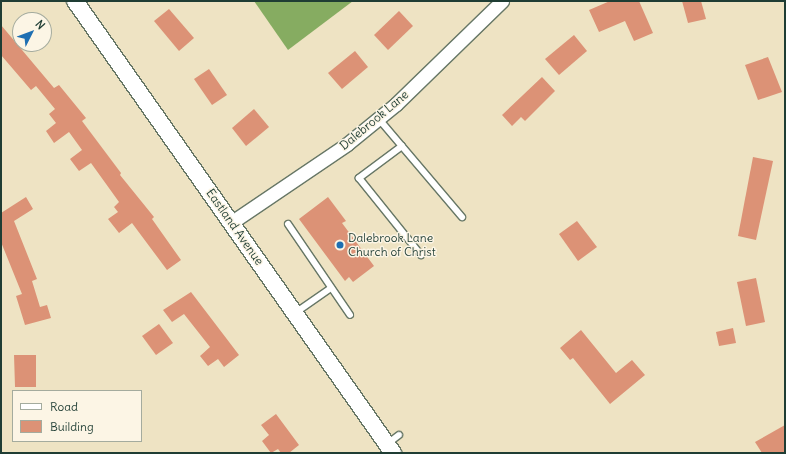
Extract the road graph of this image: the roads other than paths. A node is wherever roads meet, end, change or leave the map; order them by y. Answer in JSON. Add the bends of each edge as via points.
{"nodes":[{"id":1,"x":75,"y":1,"type":"edge"},
{"id":2,"x":502,"y":1,"type":"edge"},
{"id":3,"x":378,"y":118,"type":"junction"},
{"id":4,"x":402,"y":146,"type":"junction"},
{"id":5,"x":462,"y":217,"type":"dead end"},
{"id":6,"x":232,"y":222,"type":"junction"},
{"id":7,"x":288,"y":224,"type":"dead end"},
{"id":8,"x":421,"y":255,"type":"dead end"},
{"id":9,"x":331,"y":288,"type":"junction"},
{"id":10,"x":295,"y":313,"type":"junction"},
{"id":11,"x":350,"y":315,"type":"dead end"},
{"id":12,"x":393,"y":444,"type":"edge"}],
"edges":[{"from":1,"to":6,"type":"street","name":"Eastland Avenue"},
{"from":2,"to":3,"type":"street","name":"Dalebrook Lane"},
{"from":3,"to":4,"type":"lane"},
{"from":3,"to":6,"type":"street","name":"Dalebrook Lane","via":[[335,152]]},
{"from":4,"to":5,"type":"lane"},
{"from":4,"to":8,"type":"lane","via":[[360,178]]},
{"from":6,"to":10,"type":"street","name":"Eastland Avenue"},
{"from":7,"to":9,"type":"lane"},
{"from":9,"to":10,"type":"lane"},
{"from":9,"to":11,"type":"lane"},
{"from":10,"to":12,"type":"street","name":"Eastland Avenue"}]}
